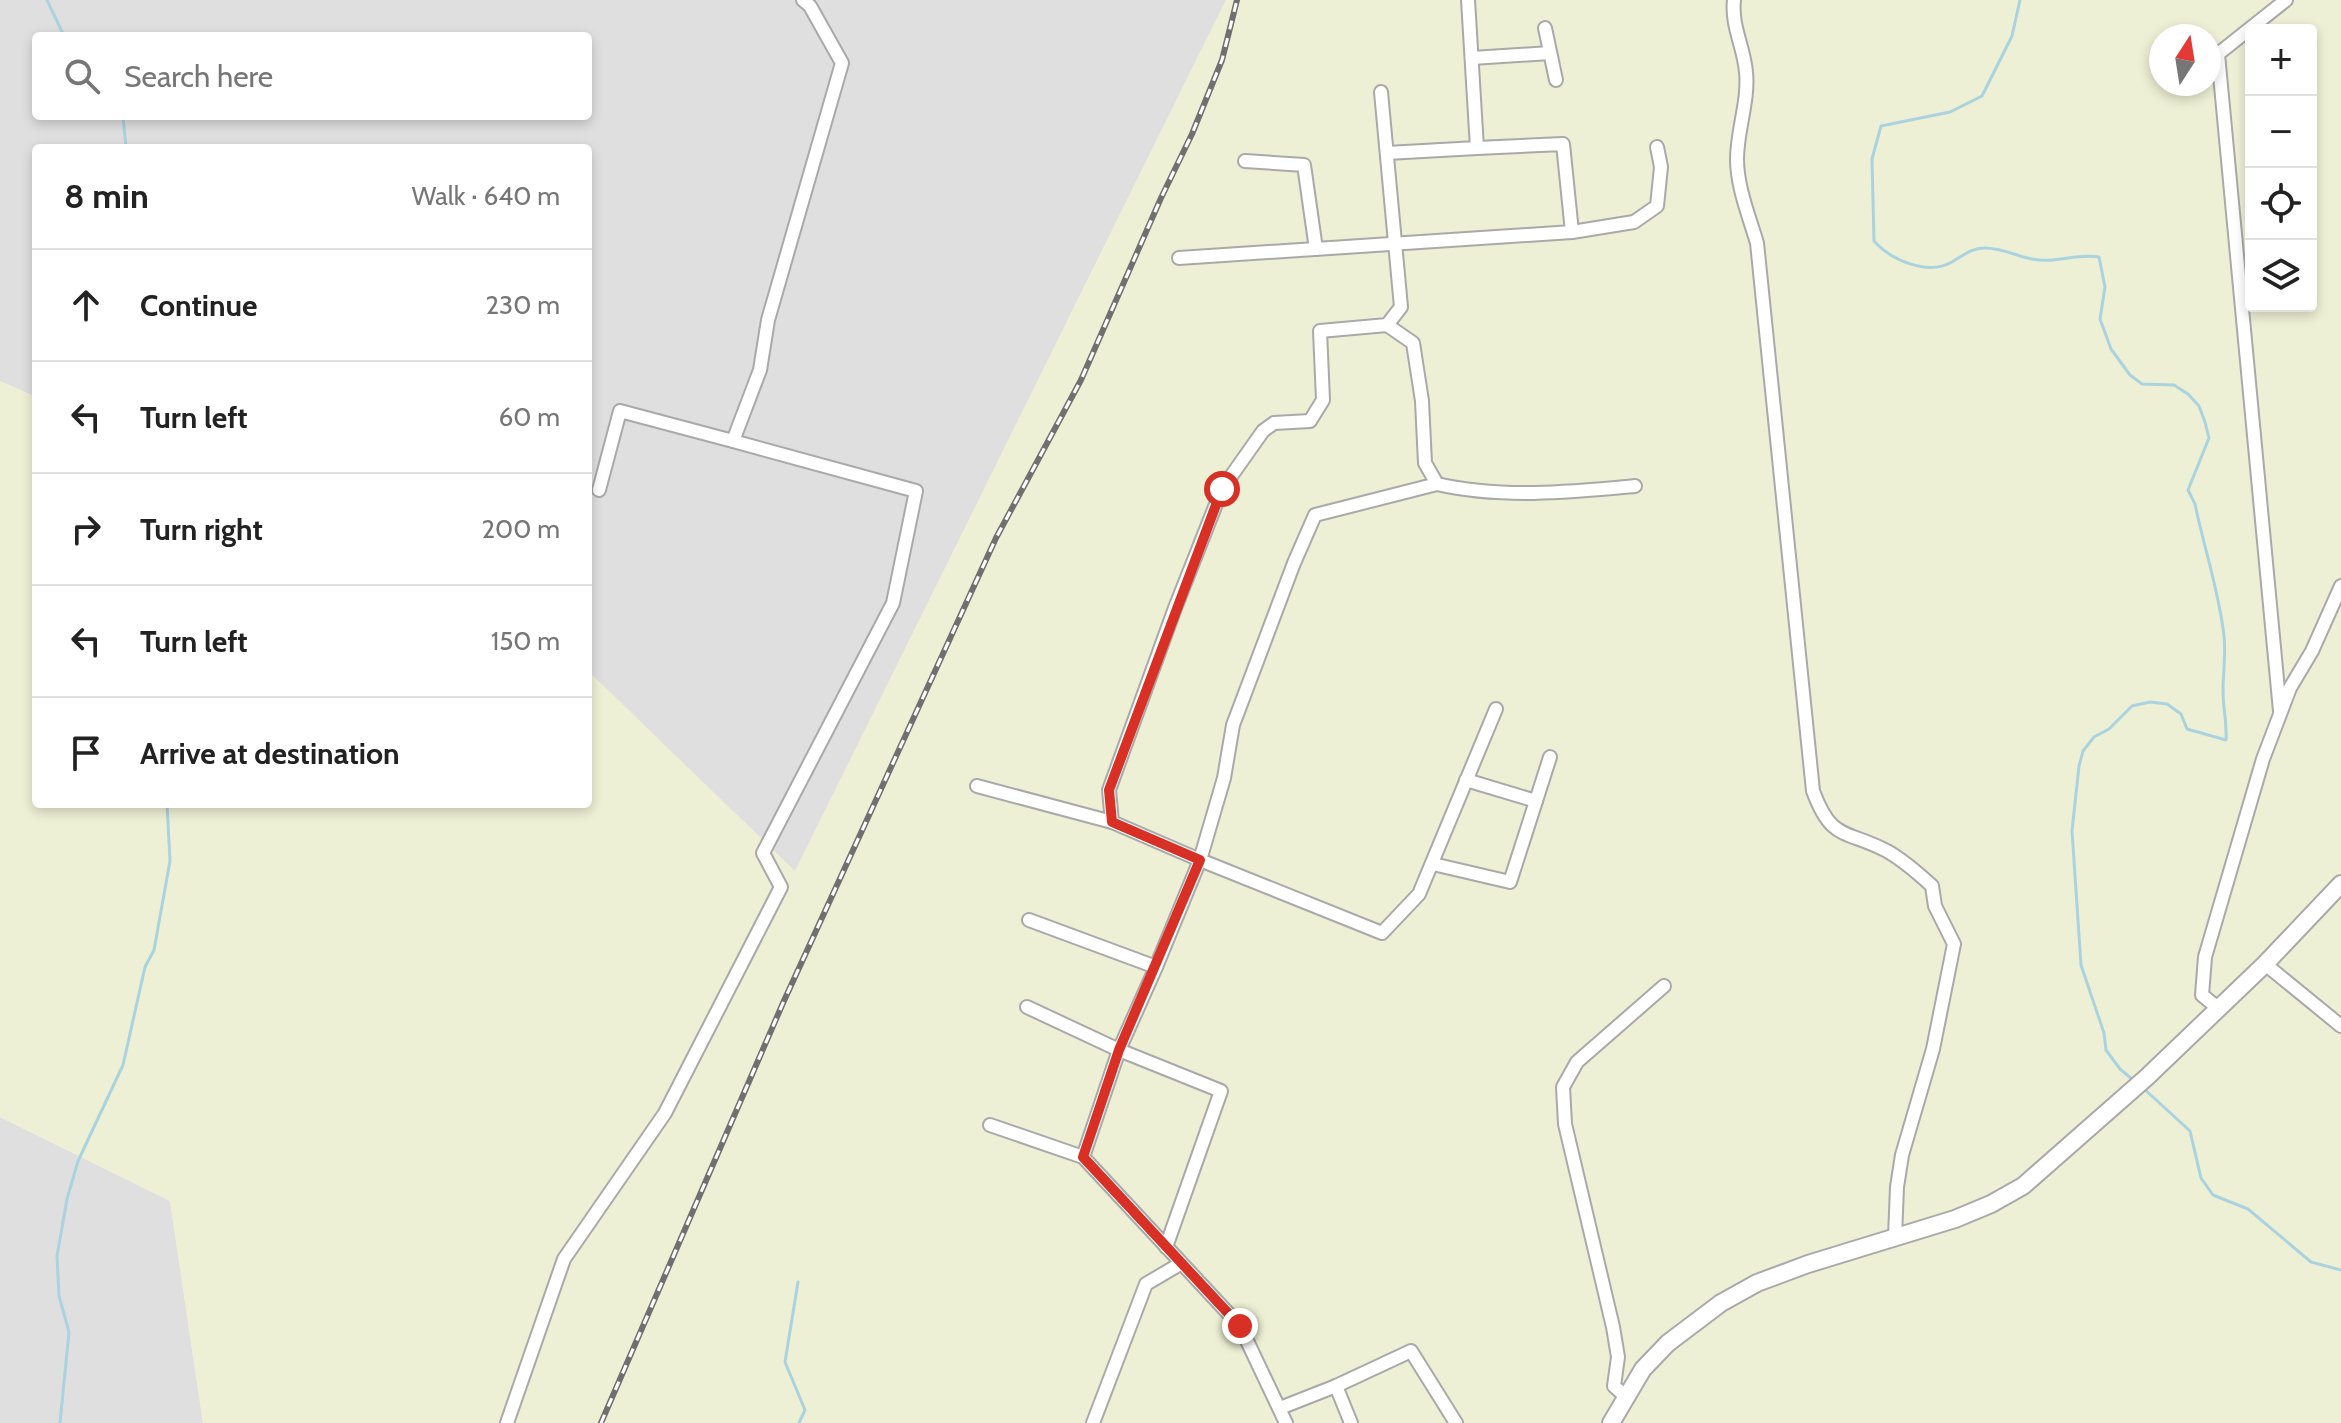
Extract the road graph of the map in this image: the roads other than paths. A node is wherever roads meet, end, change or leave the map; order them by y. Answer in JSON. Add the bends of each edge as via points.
{"nodes":[{"id":1,"x":803,"y":0,"type":"edge"},
{"id":2,"x":1468,"y":0,"type":"edge"},
{"id":3,"x":1734,"y":0,"type":"edge"},
{"id":4,"x":2286,"y":0,"type":"edge"},
{"id":5,"x":1545,"y":28,"type":"dead end"},
{"id":6,"x":1550,"y":53,"type":"junction"},
{"id":7,"x":1472,"y":58,"type":"junction"},
{"id":8,"x":1556,"y":80,"type":"dead end"},
{"id":9,"x":1381,"y":92,"type":"dead end"},
{"id":10,"x":1657,"y":147,"type":"dead end"},
{"id":11,"x":1477,"y":148,"type":"junction"},
{"id":12,"x":1387,"y":153,"type":"junction"},
{"id":13,"x":1245,"y":161,"type":"dead end"},
{"id":14,"x":1572,"y":232,"type":"junction"},
{"id":15,"x":1395,"y":244,"type":"junction"},
{"id":16,"x":1316,"y":249,"type":"junction"},
{"id":17,"x":1179,"y":258,"type":"dead end"},
{"id":18,"x":1387,"y":325,"type":"junction"},
{"id":19,"x":733,"y":441,"type":"junction"},
{"id":20,"x":1437,"y":484,"type":"junction"},
{"id":21,"x":1635,"y":486,"type":"dead end"},
{"id":22,"x":599,"y":490,"type":"dead end"},
{"id":23,"x":2341,"y":586,"type":"edge"},
{"id":24,"x":1496,"y":709,"type":"dead end"},
{"id":25,"x":2280,"y":711,"type":"junction"},
{"id":26,"x":1550,"y":757,"type":"dead end"},
{"id":27,"x":1466,"y":780,"type":"junction"},
{"id":28,"x":977,"y":786,"type":"dead end"},
{"id":29,"x":1536,"y":801,"type":"junction"},
{"id":30,"x":1112,"y":822,"type":"junction"},
{"id":31,"x":1200,"y":860,"type":"junction"},
{"id":32,"x":1433,"y":864,"type":"junction"},
{"id":33,"x":2341,"y":884,"type":"edge"},
{"id":34,"x":1029,"y":920,"type":"dead end"},
{"id":35,"x":2265,"y":964,"type":"junction"},
{"id":36,"x":1156,"y":967,"type":"junction"},
{"id":37,"x":1664,"y":986,"type":"dead end"},
{"id":38,"x":1027,"y":1007,"type":"dead end"},
{"id":39,"x":2219,"y":1009,"type":"junction"},
{"id":40,"x":2341,"y":1026,"type":"edge"},
{"id":41,"x":1119,"y":1050,"type":"junction"},
{"id":42,"x":990,"y":1125,"type":"dead end"},
{"id":43,"x":1083,"y":1157,"type":"junction"},
{"id":44,"x":1895,"y":1237,"type":"junction"},
{"id":45,"x":1166,"y":1247,"type":"junction"},
{"id":46,"x":1180,"y":1264,"type":"junction"},
{"id":47,"x":1336,"y":1386,"type":"junction"},
{"id":48,"x":1625,"y":1396,"type":"junction"},
{"id":49,"x":1280,"y":1408,"type":"junction"},
{"id":50,"x":507,"y":1423,"type":"edge"},
{"id":51,"x":1093,"y":1423,"type":"edge"},
{"id":52,"x":1286,"y":1423,"type":"edge"},
{"id":53,"x":1351,"y":1423,"type":"edge"},
{"id":54,"x":1456,"y":1423,"type":"edge"},
{"id":55,"x":1611,"y":1423,"type":"edge"}],
"edges":[{"from":1,"to":19,"type":"street","via":[[842,63],[768,320],[760,370]]},
{"from":2,"to":7,"type":"street"},
{"from":3,"to":44,"type":"street","via":[[1732,13],[1747,77],[1739,181],[1757,243],[1813,791],[1822,816],[1839,831],[1887,851],[1932,886],[1935,906],[1954,944],[1933,1049],[1902,1155]]},
{"from":4,"to":25,"type":"street","via":[[2218,54]]},
{"from":5,"to":6,"type":"street"},
{"from":6,"to":7,"type":"street"},
{"from":6,"to":8,"type":"street"},
{"from":7,"to":11,"type":"street"},
{"from":9,"to":12,"type":"street"},
{"from":10,"to":14,"type":"street","via":[[1657,206],[1634,222]]},
{"from":11,"to":12,"type":"street"},
{"from":11,"to":14,"type":"street","via":[[1563,144]]},
{"from":12,"to":15,"type":"street"},
{"from":13,"to":16,"type":"street","via":[[1304,165]]},
{"from":14,"to":15,"type":"street"},
{"from":15,"to":16,"type":"street"},
{"from":15,"to":18,"type":"street","via":[[1401,307]]},
{"from":16,"to":17,"type":"street"},
{"from":18,"to":20,"type":"street","via":[[1413,343],[1425,463]]},
{"from":18,"to":30,"type":"street","via":[[1320,331],[1323,400],[1310,421],[1274,423],[1263,431],[1222,489],[1109,790]]},
{"from":19,"to":22,"type":"street","via":[[620,411]]},
{"from":19,"to":50,"type":"street","via":[[916,491],[893,603],[763,853],[781,887],[665,1113],[564,1259]]},
{"from":20,"to":21,"type":"street","via":[[1465,491],[1521,492]]},
{"from":20,"to":31,"type":"street","via":[[1315,515],[1233,725]]},
{"from":23,"to":25,"type":"street"},
{"from":24,"to":27,"type":"street"},
{"from":25,"to":39,"type":"street","via":[[2205,957],[2202,995]]},
{"from":26,"to":29,"type":"street"},
{"from":27,"to":29,"type":"street"},
{"from":27,"to":32,"type":"street"},
{"from":28,"to":30,"type":"street"},
{"from":29,"to":32,"type":"street","via":[[1510,882]]},
{"from":30,"to":31,"type":"street"},
{"from":31,"to":32,"type":"street","via":[[1382,933],[1419,894]]},
{"from":31,"to":36,"type":"street"},
{"from":33,"to":35,"type":"street"},
{"from":34,"to":36,"type":"street"},
{"from":35,"to":39,"type":"street"},
{"from":35,"to":40,"type":"street"},
{"from":36,"to":41,"type":"street"},
{"from":37,"to":48,"type":"street","via":[[1577,1062],[1563,1087],[1565,1124],[1616,1342],[1614,1386]]},
{"from":38,"to":41,"type":"street"},
{"from":39,"to":44,"type":"street","via":[[2023,1186],[1991,1204]]},
{"from":41,"to":43,"type":"street"},
{"from":41,"to":45,"type":"street","via":[[1221,1091]]},
{"from":42,"to":43,"type":"street"},
{"from":43,"to":45,"type":"street"},
{"from":44,"to":48,"type":"street","via":[[1757,1283],[1721,1303],[1668,1343]]},
{"from":45,"to":46,"type":"street"},
{"from":46,"to":49,"type":"street","via":[[1240,1326]]},
{"from":46,"to":51,"type":"street","via":[[1146,1284]]},
{"from":47,"to":49,"type":"street"},
{"from":47,"to":53,"type":"street"},
{"from":47,"to":54,"type":"street","via":[[1411,1351]]},
{"from":48,"to":55,"type":"street"},
{"from":49,"to":52,"type":"street"}]}
